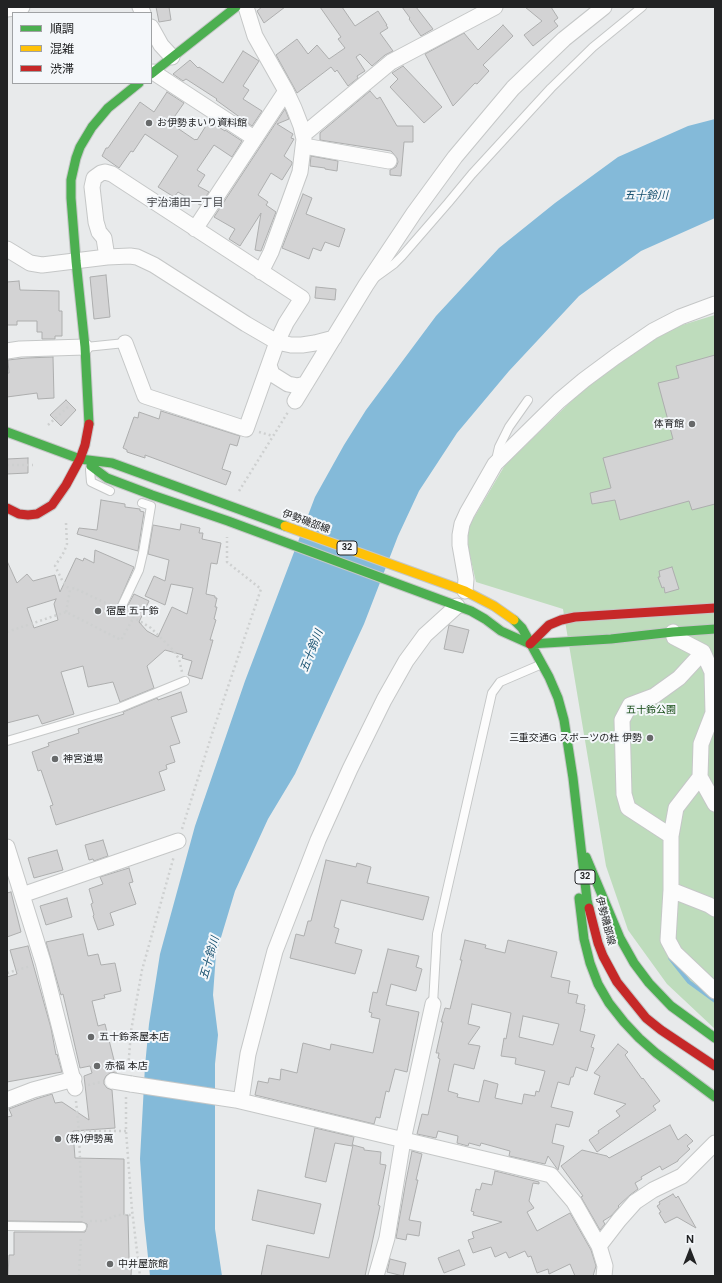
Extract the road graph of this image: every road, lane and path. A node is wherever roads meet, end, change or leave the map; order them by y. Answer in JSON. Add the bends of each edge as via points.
{"nodes":[{"id":1,"x":22,"y":7,"type":"edge"},
{"id":2,"x":236,"y":7,"type":"edge"},
{"id":3,"x":246,"y":7,"type":"edge"},
{"id":4,"x":495,"y":7,"type":"edge"},
{"id":5,"x":604,"y":7,"type":"edge"},
{"id":6,"x":642,"y":7,"type":"edge"},
{"id":7,"x":7,"y":9,"type":"edge"},
{"id":8,"x":152,"y":29,"type":"edge"},
{"id":9,"x":172,"y":57,"type":"junction"},
{"id":10,"x":152,"y":73,"type":"edge"},
{"id":11,"x":138,"y":84,"type":"edge"},
{"id":12,"x":286,"y":91,"type":"junction"},
{"id":13,"x":254,"y":138,"type":"junction"},
{"id":14,"x":303,"y":140,"type":"junction"},
{"id":15,"x":389,"y":161,"type":"dead end"},
{"id":16,"x":195,"y":229,"type":"junction"},
{"id":17,"x":7,"y":249,"type":"edge"},
{"id":18,"x":107,"y":257,"type":"junction"},
{"id":19,"x":76,"y":261,"type":"junction"},
{"id":20,"x":261,"y":272,"type":"junction"},
{"id":21,"x":366,"y":285,"type":"junction"},
{"id":22,"x":715,"y":304,"type":"edge"},
{"id":23,"x":334,"y":338,"type":"junction"},
{"id":24,"x":277,"y":342,"type":"junction"},
{"id":25,"x":125,"y":343,"type":"joint"},
{"id":26,"x":85,"y":347,"type":"junction"},
{"id":27,"x":7,"y":351,"type":"edge"},
{"id":28,"x":269,"y":365,"type":"junction"},
{"id":29,"x":305,"y":384,"type":"junction"},
{"id":30,"x":528,"y":400,"type":"dead end"},
{"id":31,"x":295,"y":402,"type":"joint"},
{"id":32,"x":70,"y":405,"type":"dead end"},
{"id":33,"x":48,"y":425,"type":"dead end"},
{"id":34,"x":7,"y":432,"type":"edge"},
{"id":35,"x":80,"y":459,"type":"junction"},
{"id":36,"x":495,"y":464,"type":"junction"},
{"id":37,"x":33,"y":465,"type":"dead end"},
{"id":38,"x":90,"y":465,"type":"junction"},
{"id":39,"x":7,"y":466,"type":"edge"},
{"id":40,"x":118,"y":494,"type":"dead end"},
{"id":41,"x":131,"y":498,"type":"dead end"},
{"id":42,"x":231,"y":507,"type":"junction"},
{"id":43,"x":7,"y":508,"type":"edge"},
{"id":44,"x":231,"y":522,"type":"junction"},
{"id":45,"x":66,"y":523,"type":"dead end"},
{"id":46,"x":459,"y":589,"type":"junction"},
{"id":47,"x":70,"y":590,"type":"junction"},
{"id":48,"x":451,"y":604,"type":"junction"},
{"id":49,"x":715,"y":608,"type":"edge"},
{"id":50,"x":120,"y":610,"type":"junction"},
{"id":51,"x":66,"y":612,"type":"junction"},
{"id":52,"x":134,"y":617,"type":"junction"},
{"id":53,"x":715,"y":629,"type":"edge"},
{"id":54,"x":7,"y":632,"type":"edge"},
{"id":55,"x":673,"y":632,"type":"junction"},
{"id":56,"x":530,"y":644,"type":"junction"},
{"id":57,"x":703,"y":652,"type":"junction"},
{"id":58,"x":542,"y":664,"type":"junction"},
{"id":59,"x":185,"y":681,"type":"joint"},
{"id":60,"x":714,"y":683,"type":"edge"},
{"id":61,"x":7,"y":741,"type":"edge"},
{"id":62,"x":700,"y":777,"type":"junction"},
{"id":63,"x":715,"y":804,"type":"edge"},
{"id":64,"x":671,"y":836,"type":"junction"},
{"id":65,"x":178,"y":841,"type":"junction"},
{"id":66,"x":581,"y":845,"type":"junction"},
{"id":67,"x":7,"y":847,"type":"edge"},
{"id":68,"x":671,"y":890,"type":"junction"},
{"id":69,"x":22,"y":896,"type":"junction"},
{"id":70,"x":715,"y":909,"type":"edge"},
{"id":71,"x":43,"y":962,"type":"junction"},
{"id":72,"x":7,"y":973,"type":"edge"},
{"id":73,"x":715,"y":991,"type":"edge"},
{"id":74,"x":434,"y":1004,"type":"joint"},
{"id":75,"x":715,"y":1038,"type":"edge"},
{"id":76,"x":715,"y":1066,"type":"edge"},
{"id":77,"x":74,"y":1083,"type":"junction"},
{"id":78,"x":124,"y":1084,"type":"junction"},
{"id":79,"x":715,"y":1097,"type":"edge"},
{"id":80,"x":7,"y":1100,"type":"edge"},
{"id":81,"x":239,"y":1101,"type":"junction"},
{"id":82,"x":126,"y":1131,"type":"junction"},
{"id":83,"x":79,"y":1132,"type":"junction"},
{"id":84,"x":403,"y":1140,"type":"junction"},
{"id":85,"x":715,"y":1143,"type":"edge"},
{"id":86,"x":132,"y":1215,"type":"junction"},
{"id":87,"x":82,"y":1224,"type":"junction"},
{"id":88,"x":7,"y":1226,"type":"edge"},
{"id":89,"x":599,"y":1246,"type":"junction"},
{"id":90,"x":79,"y":1276,"type":"edge"},
{"id":91,"x":140,"y":1276,"type":"edge"},
{"id":92,"x":376,"y":1276,"type":"edge"},
{"id":93,"x":604,"y":1276,"type":"edge"}],
"edges":[{"from":1,"to":7,"type":"street"},
{"from":2,"to":9,"type":"street"},
{"from":3,"to":12,"type":"street","via":[[255,36]]},
{"from":4,"to":14,"type":"street","via":[[391,62]]},
{"from":5,"to":21,"type":"street","via":[[564,39],[508,94],[455,157]]},
{"from":6,"to":21,"type":"lane","via":[[593,47],[551,88],[402,256]]},
{"from":8,"to":9,"type":"street","via":[[161,45]]},
{"from":9,"to":10,"type":"street"},
{"from":10,"to":13,"type":"street"},
{"from":11,"to":19,"type":"street","via":[[100,117],[86,136],[76,158],[71,180]]},
{"from":12,"to":13,"type":"street"},
{"from":12,"to":14,"type":"street","via":[[298,118]]},
{"from":13,"to":16,"type":"street"},
{"from":14,"to":15,"type":"street"},
{"from":14,"to":20,"type":"street","via":[[300,172],[271,252]]},
{"from":16,"to":18,"type":"street","via":[[112,174],[101,173],[94,178],[92,187],[96,222],[104,238]]},
{"from":16,"to":20,"type":"street"},
{"from":17,"to":19,"type":"street","via":[[30,263],[42,265]]},
{"from":18,"to":19,"type":"street"},
{"from":18,"to":24,"type":"street","via":[[130,256],[144,260]]},
{"from":19,"to":26,"type":"street"},
{"from":20,"to":24,"type":"street","via":[[302,298]]},
{"from":21,"to":23,"type":"street"},
{"from":22,"to":36,"type":"street","via":[[680,317],[653,331],[603,366],[559,401]]},
{"from":23,"to":24,"type":"street","via":[[302,344]]},
{"from":23,"to":29,"type":"street"},
{"from":24,"to":28,"type":"street"},
{"from":25,"to":26,"type":"lane"},
{"from":25,"to":28,"type":"street","via":[[146,396],[246,428]]},
{"from":26,"to":27,"type":"street"},
{"from":26,"to":35,"type":"street","via":[[89,428]]},
{"from":28,"to":29,"type":"street","via":[[272,374],[288,384]]},
{"from":29,"to":31,"type":"street"},
{"from":30,"to":36,"type":"lane","via":[[509,427],[499,447]]},
{"from":31,"to":42,"type":"path"},
{"from":32,"to":33,"type":"path"},
{"from":34,"to":35,"type":"street","name":"伊勢磯部線","number":"32"},
{"from":35,"to":38,"type":"street","name":"伊勢磯部線","number":"32"},
{"from":35,"to":42,"type":"street","name":"伊勢磯部線","number":"32","via":[[112,463]]},
{"from":35,"to":43,"type":"street","via":[[59,497],[44,511],[28,515]]},
{"from":36,"to":46,"type":"street","via":[[462,524],[460,545],[466,580]]},
{"from":37,"to":39,"type":"path"},
{"from":38,"to":40,"type":"lane","via":[[90,482]]},
{"from":38,"to":44,"type":"street","name":"伊勢磯部線","number":"32","via":[[108,478]]},
{"from":41,"to":50,"type":"lane","via":[[151,506],[139,570]]},
{"from":42,"to":46,"type":"street","name":"伊勢磯部線","number":"32"},
{"from":44,"to":48,"type":"street","name":"伊勢磯部線","number":"32"},
{"from":44,"to":65,"type":"path","via":[[227,562],[262,589]]},
{"from":45,"to":47,"type":"path","via":[[67,544],[54,566]]},
{"from":46,"to":56,"type":"street","name":"伊勢磯部線","number":"32","via":[[510,617],[522,628]]},
{"from":47,"to":50,"type":"path","via":[[74,588]]},
{"from":47,"to":51,"type":"path"},
{"from":48,"to":56,"type":"street","name":"伊勢磯部線","number":"32"},
{"from":48,"to":81,"type":"street","via":[[406,661],[384,700],[318,840],[275,951],[248,1054]]},
{"from":49,"to":56,"type":"street","via":[[575,617],[550,625]]},
{"from":50,"to":52,"type":"path"},
{"from":51,"to":52,"type":"path","via":[[121,640]]},
{"from":51,"to":54,"type":"path"},
{"from":52,"to":59,"type":"path","via":[[152,628],[173,650],[179,659]]},
{"from":53,"to":55,"type":"street"},
{"from":55,"to":56,"type":"street"},
{"from":55,"to":57,"type":"street","via":[[674,637]]},
{"from":56,"to":58,"type":"street","name":"伊勢磯部線","number":"32"},
{"from":57,"to":60,"type":"street"},
{"from":57,"to":64,"type":"street","via":[[679,678],[654,696],[630,705],[622,720],[624,794],[628,808]]},
{"from":58,"to":66,"type":"street","name":"伊勢磯部線","number":"32","via":[[558,698],[564,720]]},
{"from":58,"to":74,"type":"lane","via":[[500,682],[492,693],[437,934]]},
{"from":59,"to":61,"type":"lane","via":[[119,708]]},
{"from":60,"to":62,"type":"street","via":[[713,713],[701,744]]},
{"from":62,"to":63,"type":"street"},
{"from":62,"to":64,"type":"street","via":[[676,808]]},
{"from":64,"to":68,"type":"street"},
{"from":65,"to":69,"type":"street"},
{"from":65,"to":78,"type":"path","via":[[142,970]]},
{"from":66,"to":75,"type":"street","via":[[620,938],[634,963],[671,1006]]},
{"from":66,"to":76,"type":"street","name":"伊勢磯部線","number":"32","via":[[587,900],[594,928],[603,956],[617,982],[646,1018]]},
{"from":66,"to":79,"type":"street","via":[[578,883],[580,911],[590,963],[598,984],[609,1003],[639,1038],[656,1054]]},
{"from":67,"to":69,"type":"street"},
{"from":68,"to":70,"type":"street"},
{"from":68,"to":73,"type":"street","via":[[668,940],[674,954]]},
{"from":69,"to":71,"type":"street"},
{"from":71,"to":72,"type":"path"},
{"from":71,"to":77,"type":"street"},
{"from":74,"to":84,"type":"street"},
{"from":77,"to":78,"type":"path","via":[[106,1081]]},
{"from":77,"to":80,"type":"street","via":[[33,1090]]},
{"from":77,"to":83,"type":"path"},
{"from":78,"to":81,"type":"street"},
{"from":78,"to":82,"type":"path"},
{"from":81,"to":84,"type":"street"},
{"from":82,"to":83,"type":"path"},
{"from":82,"to":86,"type":"path"},
{"from":83,"to":87,"type":"path"},
{"from":84,"to":89,"type":"street","via":[[551,1175],[574,1202]]},
{"from":84,"to":92,"type":"street","via":[[387,1238]]},
{"from":85,"to":89,"type":"street","via":[[682,1176],[635,1202]]},
{"from":86,"to":87,"type":"path","via":[[117,1215],[104,1221]]},
{"from":86,"to":91,"type":"path"},
{"from":87,"to":88,"type":"lane"},
{"from":87,"to":90,"type":"path"},
{"from":89,"to":93,"type":"street","via":[[605,1266]]}]}
